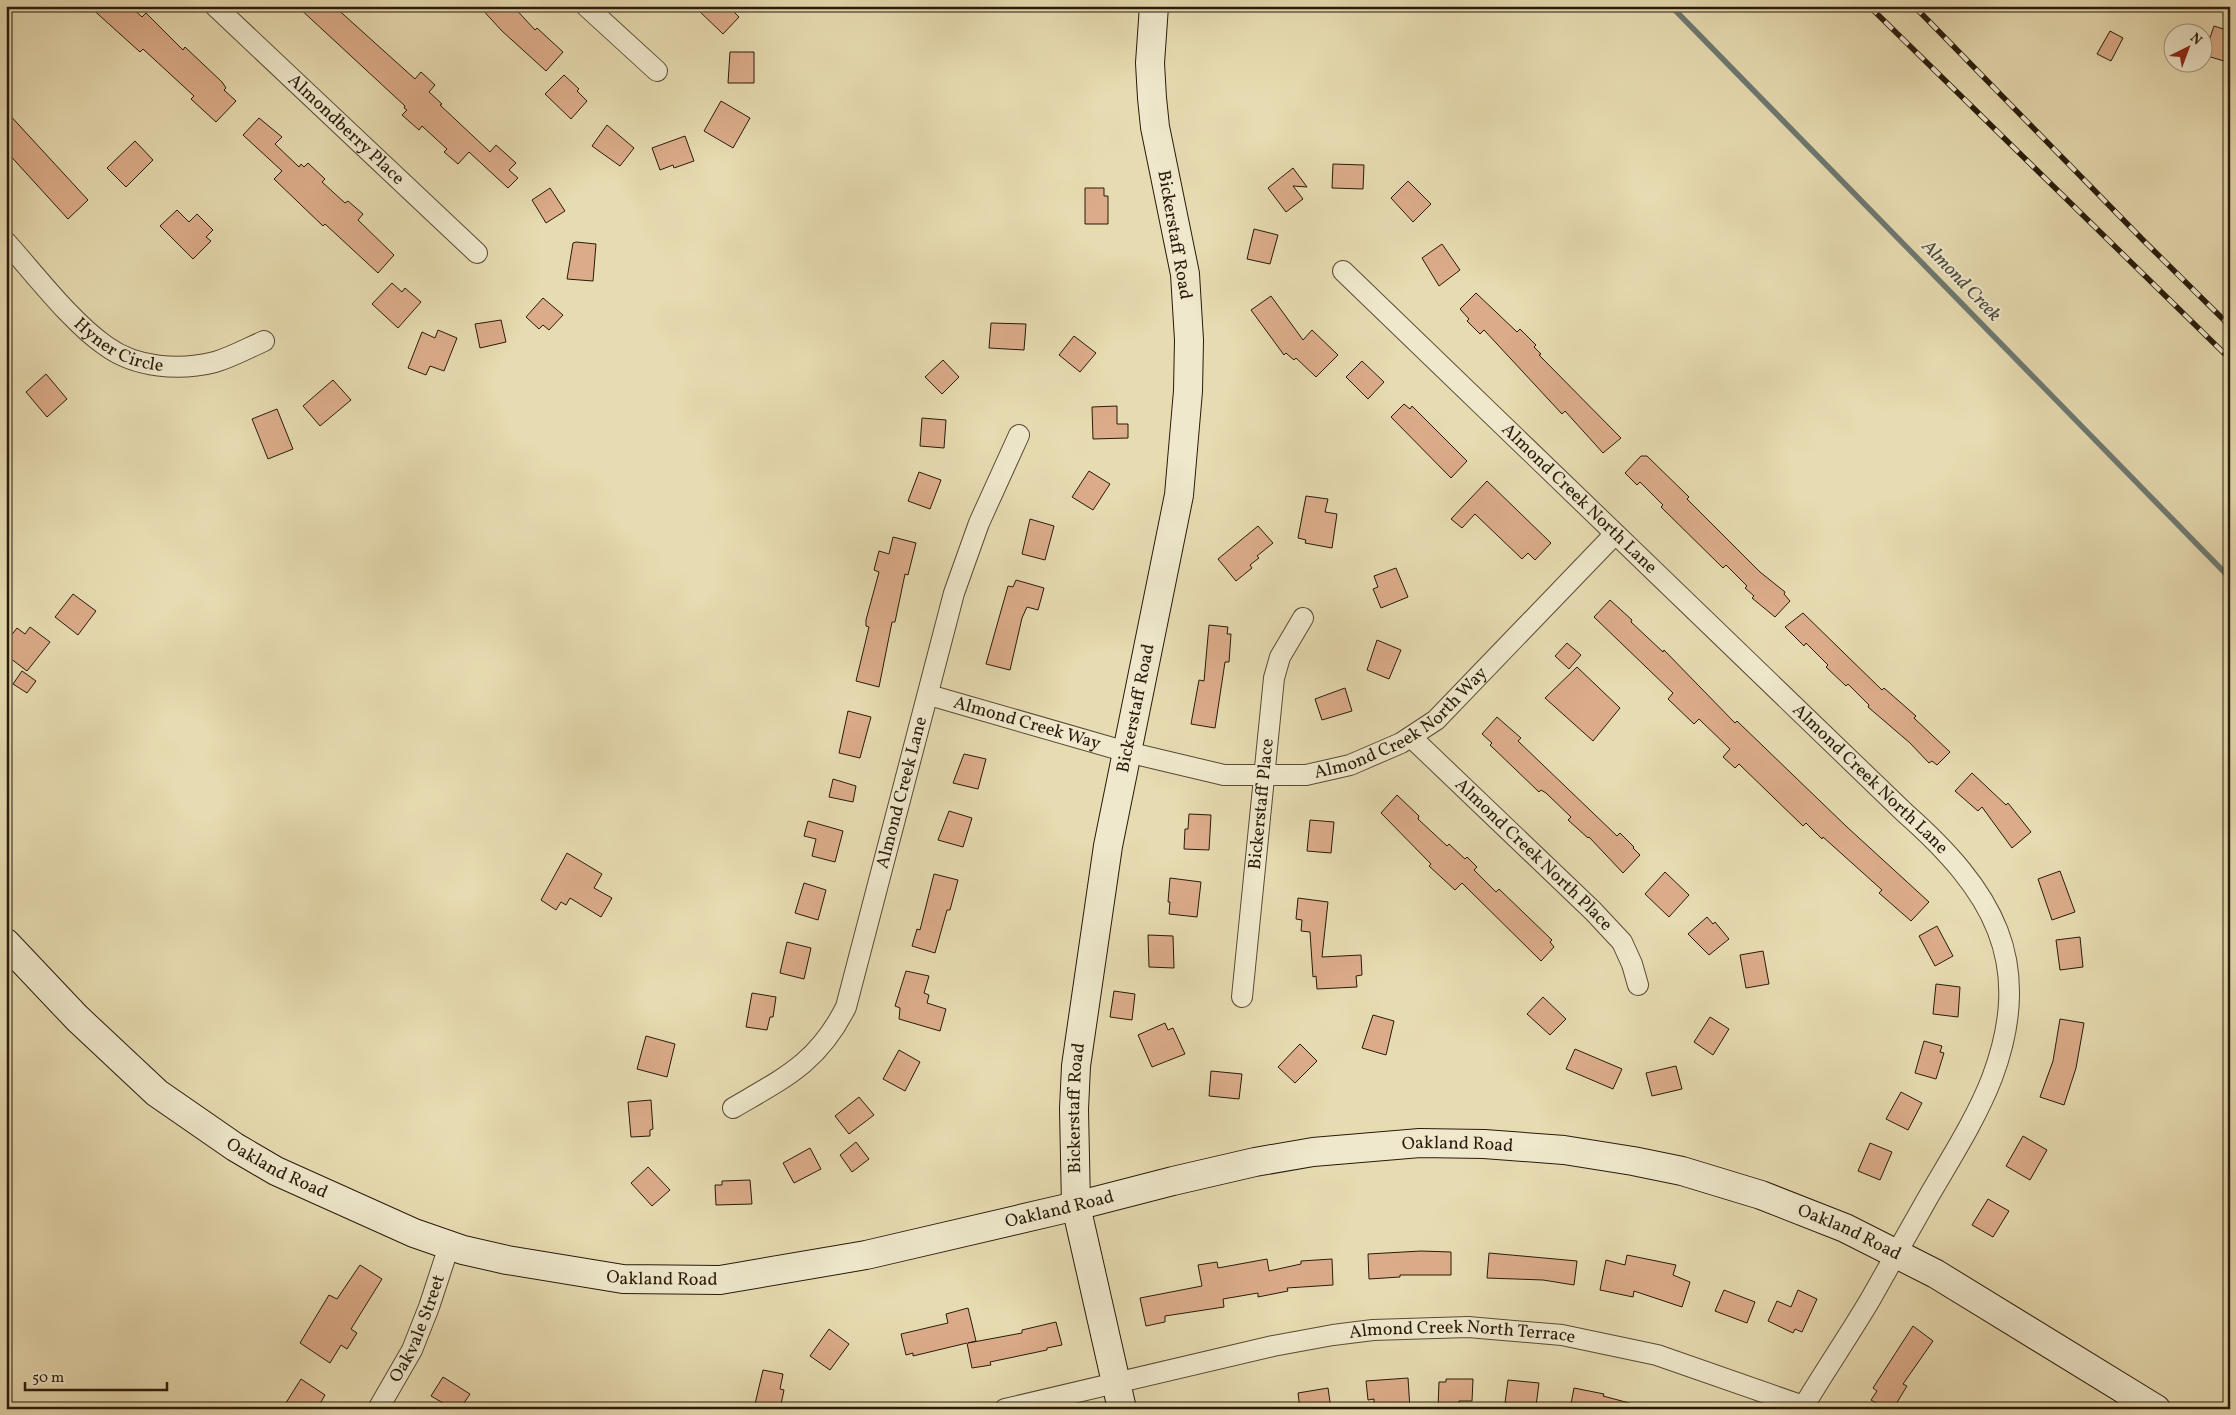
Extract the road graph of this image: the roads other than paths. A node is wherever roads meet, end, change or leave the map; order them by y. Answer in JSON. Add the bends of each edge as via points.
{"nodes":[{"id":1,"x":216,"y":6,"type":"edge"},
{"id":2,"x":586,"y":6,"type":"edge"},
{"id":3,"x":1154,"y":6,"type":"edge"},
{"id":4,"x":657,"y":71,"type":"dead end"},
{"id":5,"x":6,"y":242,"type":"edge"},
{"id":6,"x":477,"y":253,"type":"dead end"},
{"id":7,"x":1343,"y":272,"type":"dead end"},
{"id":8,"x":264,"y":341,"type":"dead end"},
{"id":9,"x":1019,"y":435,"type":"dead end"},
{"id":10,"x":1615,"y":534,"type":"junction"},
{"id":11,"x":1303,"y":618,"type":"dead end"},
{"id":12,"x":929,"y":695,"type":"junction"},
{"id":13,"x":1411,"y":737,"type":"junction"},
{"id":14,"x":1127,"y":752,"type":"junction"},
{"id":15,"x":1263,"y":776,"type":"junction"},
{"id":16,"x":6,"y":943,"type":"edge"},
{"id":17,"x":1638,"y":985,"type":"dead end"},
{"id":18,"x":1242,"y":997,"type":"dead end"},
{"id":19,"x":733,"y":1108,"type":"dead end"},
{"id":20,"x":1076,"y":1206,"type":"junction"},
{"id":21,"x":449,"y":1246,"type":"junction"},
{"id":22,"x":1896,"y":1253,"type":"junction"},
{"id":23,"x":1119,"y":1396,"type":"edge"},
{"id":24,"x":1803,"y":1407,"type":"edge"},
{"id":25,"x":378,"y":1409,"type":"edge"},
{"id":26,"x":1005,"y":1409,"type":"edge"},
{"id":27,"x":2156,"y":1409,"type":"edge"}],
"edges":[{"from":1,"to":6,"type":"street","name":"Almondberry Place"},
{"from":2,"to":4,"type":"street"},
{"from":3,"to":14,"type":"street","name":"Bickerstaff Road","via":[[1150,63],[1152,98],[1185,274],[1188,391],[1179,495]]},
{"from":5,"to":8,"type":"street","name":"Hyner Circle","via":[[75,318],[105,346],[129,358],[173,367],[193,366],[216,362]]},
{"from":7,"to":10,"type":"street","name":"Almond Creek North Lane"},
{"from":9,"to":12,"type":"street","name":"Almond Creek Lane","via":[[980,523],[954,593]]},
{"from":10,"to":13,"type":"street","name":"Almond Creek North Way","via":[[1436,720]]},
{"from":10,"to":22,"type":"street","name":"Almond Creek North Lane","via":[[1936,840],[1975,886],[1997,928],[2010,992],[2005,1039],[1980,1103]]},
{"from":11,"to":15,"type":"street","name":"Bickerstaff Place","via":[[1280,657],[1274,678]]},
{"from":12,"to":14,"type":"street","name":"Almond Creek Way"},
{"from":12,"to":19,"type":"street","name":"Almond Creek Lane","via":[[846,1007],[828,1040],[807,1062]]},
{"from":13,"to":15,"type":"street","name":"Almond Creek North Way","via":[[1350,765],[1306,775]]},
{"from":13,"to":17,"type":"street","name":"Almond Creek North Place","via":[[1622,942]]},
{"from":14,"to":15,"type":"street","name":"Almond Creek North Way","via":[[1224,775]]},
{"from":14,"to":20,"type":"street","name":"Bickerstaff Road","via":[[1108,846],[1076,1066]]},
{"from":15,"to":18,"type":"street","name":"Bickerstaff Place"},
{"from":16,"to":21,"type":"street","name":"Oakland Road","via":[[84,1025],[157,1092],[202,1125],[276,1171]]},
{"from":20,"to":21,"type":"street","name":"Oakland Road","via":[[866,1256],[720,1280],[623,1279],[507,1260]]},
{"from":20,"to":22,"type":"street","name":"Oakland Road","via":[[1227,1168],[1313,1152],[1420,1143],[1484,1144],[1564,1150],[1682,1171],[1761,1195],[1845,1228]]},
{"from":20,"to":23,"type":"street","name":"Bickerstaff Road"},
{"from":21,"to":25,"type":"street","name":"Oakvale Street","via":[[412,1350]]},
{"from":22,"to":24,"type":"street","name":"Almond Creek North Lane"},
{"from":22,"to":27,"type":"street","name":"Oakland Road","via":[[1936,1274]]},
{"from":23,"to":24,"type":"street","name":"Almond Creek North Terrace","via":[[1273,1346],[1373,1330],[1468,1327],[1562,1335],[1657,1355]]},
{"from":23,"to":26,"type":"street","name":"Almond Creek North Terrace"}]}
